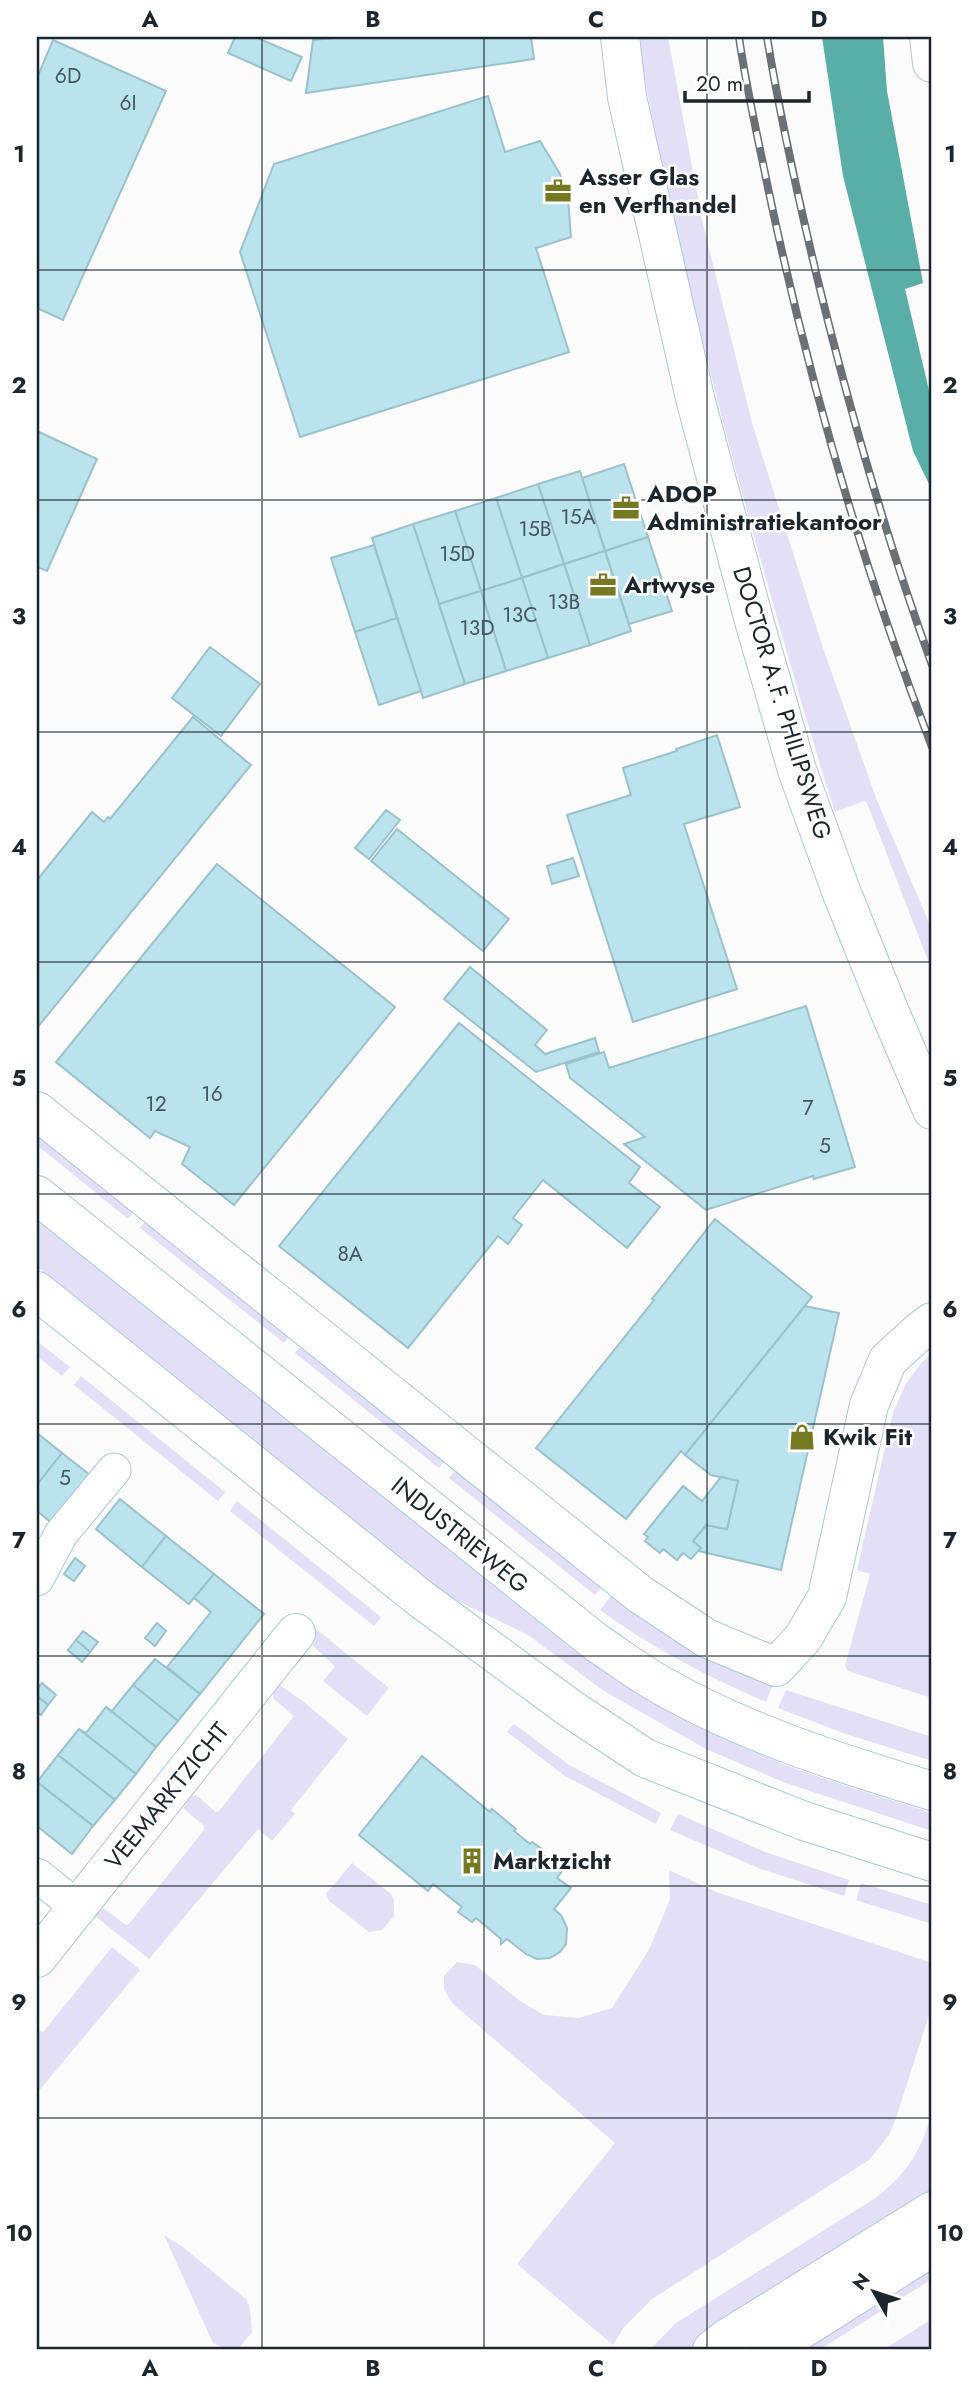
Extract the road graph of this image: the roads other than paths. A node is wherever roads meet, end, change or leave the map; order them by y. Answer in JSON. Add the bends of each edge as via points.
{"nodes":[{"id":1,"x":620,"y":37,"type":"edge"},
{"id":2,"x":929,"y":37,"type":"edge"},
{"id":3,"x":932,"y":63,"type":"edge"},
{"id":4,"x":932,"y":1110,"type":"edge"},
{"id":5,"x":37,"y":1111,"type":"edge"},
{"id":6,"x":37,"y":1195,"type":"edge"},
{"id":7,"x":37,"y":1291,"type":"edge"},
{"id":8,"x":932,"y":1322,"type":"edge"},
{"id":9,"x":114,"y":1470,"type":"dead end"},
{"id":10,"x":37,"y":1579,"type":"edge"},
{"id":11,"x":296,"y":1633,"type":"dead end"},
{"id":12,"x":932,"y":1791,"type":"edge"},
{"id":13,"x":932,"y":1862,"type":"edge"},
{"id":14,"x":37,"y":1875,"type":"edge"},
{"id":15,"x":78,"y":1907,"type":"junction"},
{"id":16,"x":37,"y":1958,"type":"edge"},
{"id":17,"x":932,"y":2211,"type":"edge"},
{"id":18,"x":932,"y":2247,"type":"edge"},
{"id":19,"x":712,"y":2350,"type":"edge"},
{"id":20,"x":769,"y":2350,"type":"edge"}],
"edges":[{"from":1,"to":4,"type":"street","name":"DOCTOR A.F. PHILIPSWEG","via":[[627,97],[695,398],[797,770],[846,904]]},
{"from":2,"to":3,"type":"street"},
{"from":5,"to":8,"type":"street","via":[[641,1595],[706,1638],[776,1667],[803,1638],[827,1597],[869,1405],[888,1360]]},
{"from":6,"to":12,"type":"street","name":"INDUSTRIEWEG","via":[[597,1643],[659,1684],[729,1718],[830,1759]]},
{"from":7,"to":13,"type":"street","via":[[421,1599],[645,1759],[804,1821]]},
{"from":9,"to":10,"type":"street","via":[[61,1534]]},
{"from":11,"to":15,"type":"street","name":"VEEMARKTZICHT"},
{"from":14,"to":15,"type":"street"},
{"from":15,"to":16,"type":"street","name":"VEEMARKTZICHT"},
{"from":17,"to":19,"type":"street"},
{"from":18,"to":20,"type":"street"}]}
